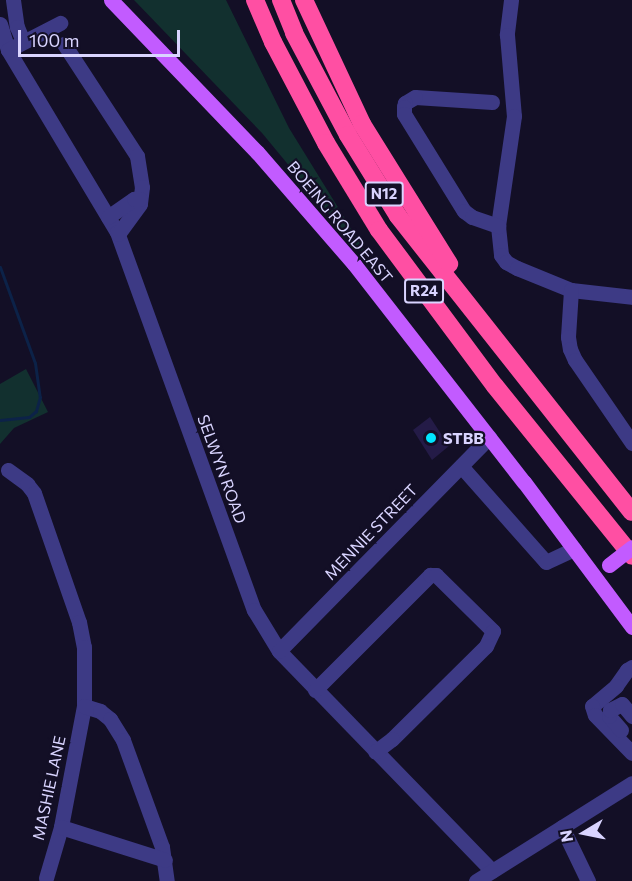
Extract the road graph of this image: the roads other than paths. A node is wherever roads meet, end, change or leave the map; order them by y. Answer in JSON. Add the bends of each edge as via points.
{"nodes":[{"id":1,"x":13,"y":0,"type":"edge"},
{"id":2,"x":111,"y":0,"type":"edge"},
{"id":3,"x":255,"y":0,"type":"edge"},
{"id":4,"x":281,"y":0,"type":"edge"},
{"id":5,"x":304,"y":0,"type":"edge"},
{"id":6,"x":511,"y":0,"type":"edge"},
{"id":7,"x":60,"y":23,"type":"dead end"},
{"id":8,"x":0,"y":24,"type":"edge"},
{"id":9,"x":23,"y":41,"type":"junction"},
{"id":10,"x":64,"y":44,"type":"dead end"},
{"id":11,"x":8,"y":50,"type":"junction"},
{"id":12,"x":492,"y":102,"type":"dead end"},
{"id":13,"x":140,"y":199,"type":"junction"},
{"id":14,"x":108,"y":217,"type":"junction"},
{"id":15,"x":498,"y":226,"type":"junction"},
{"id":16,"x":118,"y":234,"type":"junction"},
{"id":17,"x":571,"y":290,"type":"junction"},
{"id":18,"x":632,"y":297,"type":"edge"},
{"id":19,"x":518,"y":369,"type":"junction"},
{"id":20,"x":489,"y":437,"type":"junction"},
{"id":21,"x":632,"y":443,"type":"edge"},
{"id":22,"x":460,"y":466,"type":"junction"},
{"id":23,"x":8,"y":470,"type":"dead end"},
{"id":24,"x":632,"y":512,"type":"edge"},
{"id":25,"x":548,"y":514,"type":"junction"},
{"id":26,"x":632,"y":548,"type":"edge"},
{"id":27,"x":574,"y":549,"type":"junction"},
{"id":28,"x":632,"y":556,"type":"edge"},
{"id":29,"x":608,"y":566,"type":"junction"},
{"id":30,"x":606,"y":591,"type":"junction"},
{"id":31,"x":632,"y":627,"type":"edge"},
{"id":32,"x":279,"y":651,"type":"junction"},
{"id":33,"x":632,"y":667,"type":"edge"},
{"id":34,"x":315,"y":690,"type":"junction"},
{"id":35,"x":84,"y":706,"type":"junction"},
{"id":36,"x":632,"y":716,"type":"edge"},
{"id":37,"x":632,"y":744,"type":"edge"},
{"id":38,"x":375,"y":752,"type":"junction"},
{"id":39,"x":632,"y":753,"type":"edge"},
{"id":40,"x":632,"y":783,"type":"edge"},
{"id":41,"x":61,"y":827,"type":"junction"},
{"id":42,"x":562,"y":827,"type":"junction"},
{"id":43,"x":165,"y":860,"type":"junction"},
{"id":44,"x":492,"y":870,"type":"junction"},
{"id":45,"x":46,"y":878,"type":"dead end"},
{"id":46,"x":167,"y":881,"type":"edge"},
{"id":47,"x":476,"y":881,"type":"edge"},
{"id":48,"x":588,"y":881,"type":"edge"}],
"edges":[{"from":1,"to":9,"type":"street"},
{"from":2,"to":20,"type":"main road","name":"BOEING ROAD EAST","via":[[257,152],[354,264]]},
{"from":3,"to":28,"type":"highway","number":"R24","via":[[326,143],[379,230],[495,386]]},
{"from":4,"to":19,"type":"highway","number":"N12","via":[[294,33],[348,135],[398,216]]},
{"from":5,"to":19,"type":"highway","number":"R24","via":[[362,124],[411,207]]},
{"from":6,"to":15,"type":"street","via":[[507,35],[514,116]]},
{"from":7,"to":9,"type":"street"},
{"from":8,"to":11,"type":"street","name":"SELWYN ROAD"},
{"from":9,"to":11,"type":"street"},
{"from":10,"to":13,"type":"street","via":[[137,156]]},
{"from":11,"to":14,"type":"street","name":"SELWYN ROAD"},
{"from":12,"to":15,"type":"street","via":[[415,97],[405,102],[404,114],[464,211]]},
{"from":13,"to":14,"type":"street"},
{"from":13,"to":16,"type":"street"},
{"from":14,"to":16,"type":"street","name":"SELWYN ROAD"},
{"from":15,"to":17,"type":"street","via":[[498,244],[506,262]]},
{"from":16,"to":32,"type":"street","name":"SELWYN ROAD","via":[[254,610]]},
{"from":17,"to":18,"type":"street"},
{"from":17,"to":21,"type":"street","via":[[570,349]]},
{"from":19,"to":24,"type":"highway","number":"R24"},
{"from":20,"to":22,"type":"street","name":"MENNIE STREET"},
{"from":20,"to":25,"type":"main road","name":"BOEING ROAD EAST"},
{"from":22,"to":27,"type":"street","via":[[546,562]]},
{"from":22,"to":32,"type":"street","name":"MENNIE STREET"},
{"from":23,"to":35,"type":"street","name":"MASHIE LANE","via":[[34,493],[79,622],[84,647]]},
{"from":25,"to":27,"type":"main road","name":"BOEING ROAD EAST"},
{"from":25,"to":29,"type":"main road","via":[[592,561]]},
{"from":26,"to":29,"type":"main road","bridge":true},
{"from":27,"to":30,"type":"main road","name":"BOEING ROAD EAST"},
{"from":29,"to":30,"type":"main road"},
{"from":30,"to":31,"type":"main road","name":"BOEING ROAD EAST"},
{"from":32,"to":34,"type":"street","name":"SELWYN ROAD"},
{"from":33,"to":39,"type":"street","via":[[592,706],[595,715]]},
{"from":34,"to":38,"type":"street","name":"SELWYN ROAD"},
{"from":34,"to":38,"type":"street","via":[[430,575],[436,575],[493,631],[486,646]]},
{"from":35,"to":41,"type":"street","name":"MASHIE LANE"},
{"from":35,"to":43,"type":"street","via":[[100,711],[116,727]]},
{"from":36,"to":37,"type":"street","via":[[622,704],[609,713]]},
{"from":38,"to":44,"type":"street","name":"SELWYN ROAD"},
{"from":40,"to":42,"type":"street"},
{"from":41,"to":43,"type":"street"},
{"from":41,"to":45,"type":"street","name":"MASHIE LANE"},
{"from":42,"to":44,"type":"street"},
{"from":42,"to":48,"type":"street"},
{"from":43,"to":46,"type":"street"},
{"from":44,"to":47,"type":"street"}]}
